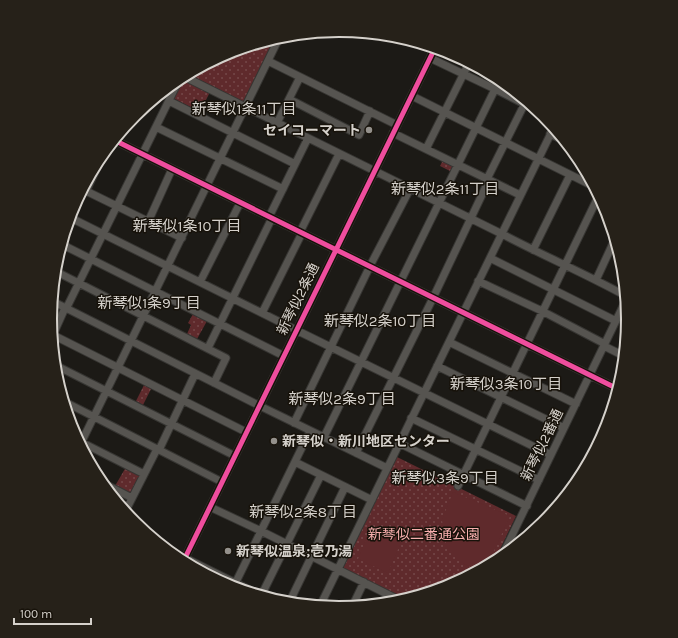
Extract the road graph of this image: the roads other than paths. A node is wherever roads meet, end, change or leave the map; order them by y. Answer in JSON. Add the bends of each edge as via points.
{"nodes":[{"id":1,"x":276,"y":44,"type":"edge"},
{"id":2,"x":433,"y":53,"type":"edge"},
{"id":3,"x":430,"y":58,"type":"junction"},
{"id":4,"x":268,"y":61,"type":"junction"},
{"id":5,"x":467,"y":68,"type":"edge"},
{"id":6,"x":464,"y":74,"type":"junction"},
{"id":7,"x":300,"y":77,"type":"junction"},
{"id":8,"x":190,"y":80,"type":"edge"},
{"id":9,"x":497,"y":86,"type":"edge"},
{"id":10,"x":495,"y":89,"type":"junction"},
{"id":11,"x":174,"y":90,"type":"edge"},
{"id":12,"x":412,"y":96,"type":"junction"},
{"id":13,"x":513,"y":97,"type":"edge"},
{"id":14,"x":289,"y":99,"type":"junction"},
{"id":15,"x":169,"y":101,"type":"junction"},
{"id":16,"x":523,"y":106,"type":"edge"},
{"id":17,"x":246,"y":107,"type":"junction"},
{"id":18,"x":370,"y":111,"type":"junction"},
{"id":19,"x":444,"y":112,"type":"junction"},
{"id":20,"x":277,"y":123,"type":"junction"},
{"id":21,"x":397,"y":125,"type":"junction"},
{"id":22,"x":156,"y":127,"type":"junction"},
{"id":23,"x":476,"y":127,"type":"junction"},
{"id":24,"x":233,"y":133,"type":"junction"},
{"id":25,"x":393,"y":133,"type":"junction"},
{"id":26,"x":551,"y":133,"type":"edge"},
{"id":27,"x":308,"y":138,"type":"junction"},
{"id":28,"x":119,"y":142,"type":"edge"},
{"id":29,"x":506,"y":142,"type":"junction"},
{"id":30,"x":426,"y":149,"type":"junction"},
{"id":31,"x":142,"y":154,"type":"junction"},
{"id":32,"x":339,"y":154,"type":"junction"},
{"id":33,"x":220,"y":159,"type":"junction"},
{"id":34,"x":538,"y":159,"type":"junction"},
{"id":35,"x":295,"y":164,"type":"junction"},
{"id":36,"x":457,"y":165,"type":"junction"},
{"id":37,"x":172,"y":169,"type":"junction"},
{"id":38,"x":374,"y":171,"type":"junction"},
{"id":39,"x":570,"y":175,"type":"junction"},
{"id":40,"x":488,"y":180,"type":"junction"},
{"id":41,"x":586,"y":183,"type":"edge"},
{"id":42,"x":207,"y":186,"type":"junction"},
{"id":43,"x":282,"y":189,"type":"junction"},
{"id":44,"x":410,"y":189,"type":"junction"},
{"id":45,"x":87,"y":192,"type":"edge"},
{"id":46,"x":520,"y":196,"type":"junction"},
{"id":47,"x":596,"y":202,"type":"edge"},
{"id":48,"x":240,"y":203,"type":"junction"},
{"id":49,"x":439,"y":203,"type":"junction"},
{"id":50,"x":117,"y":206,"type":"junction"},
{"id":51,"x":270,"y":218,"type":"junction"},
{"id":52,"x":471,"y":218,"type":"junction"},
{"id":53,"x":75,"y":220,"type":"edge"},
{"id":54,"x":148,"y":222,"type":"junction"},
{"id":55,"x":301,"y":233,"type":"junction"},
{"id":56,"x":103,"y":234,"type":"junction"},
{"id":57,"x":501,"y":234,"type":"junction"},
{"id":58,"x":182,"y":238,"type":"junction"},
{"id":59,"x":67,"y":247,"type":"edge"},
{"id":60,"x":611,"y":247,"type":"edge"},
{"id":61,"x":336,"y":250,"type":"junction"},
{"id":62,"x":533,"y":250,"type":"junction"},
{"id":63,"x":490,"y":258,"type":"junction"},
{"id":64,"x":91,"y":259,"type":"junction"},
{"id":65,"x":564,"y":265,"type":"junction"},
{"id":66,"x":168,"y":266,"type":"junction"},
{"id":67,"x":370,"y":267,"type":"junction"},
{"id":68,"x":60,"y":274,"type":"edge"},
{"id":69,"x":596,"y":280,"type":"junction"},
{"id":70,"x":478,"y":281,"type":"junction"},
{"id":71,"x":200,"y":282,"type":"junction"},
{"id":72,"x":400,"y":282,"type":"junction"},
{"id":73,"x":79,"y":283,"type":"junction"},
{"id":74,"x":553,"y":289,"type":"junction"},
{"id":75,"x":155,"y":292,"type":"junction"},
{"id":76,"x":620,"y":293,"type":"edge"},
{"id":77,"x":233,"y":298,"type":"junction"},
{"id":78,"x":433,"y":298,"type":"junction"},
{"id":79,"x":58,"y":304,"type":"edge"},
{"id":80,"x":66,"y":308,"type":"junction"},
{"id":81,"x":542,"y":311,"type":"junction"},
{"id":82,"x":621,"y":311,"type":"edge"},
{"id":83,"x":262,"y":313,"type":"junction"},
{"id":84,"x":463,"y":313,"type":"junction"},
{"id":85,"x":143,"y":316,"type":"junction"},
{"id":86,"x":616,"y":321,"type":"junction"},
{"id":87,"x":220,"y":324,"type":"junction"},
{"id":88,"x":57,"y":325,"type":"edge"},
{"id":89,"x":296,"y":330,"type":"junction"},
{"id":90,"x":58,"y":338,"type":"edge"},
{"id":91,"x":131,"y":341,"type":"junction"},
{"id":92,"x":449,"y":342,"type":"junction"},
{"id":93,"x":526,"y":344,"type":"junction"},
{"id":94,"x":605,"y":345,"type":"junction"},
{"id":95,"x":331,"y":347,"type":"junction"},
{"id":96,"x":208,"y":348,"type":"junction"},
{"id":97,"x":619,"y":353,"type":"edge"},
{"id":98,"x":284,"y":356,"type":"junction"},
{"id":99,"x":361,"y":362,"type":"junction"},
{"id":100,"x":437,"y":366,"type":"junction"},
{"id":101,"x":61,"y":368,"type":"edge"},
{"id":102,"x":118,"y":368,"type":"junction"},
{"id":103,"x":512,"y":373,"type":"junction"},
{"id":104,"x":196,"y":374,"type":"junction"},
{"id":105,"x":590,"y":376,"type":"junction"},
{"id":106,"x":394,"y":378,"type":"junction"},
{"id":107,"x":214,"y":383,"type":"junction"},
{"id":108,"x":613,"y":386,"type":"edge"},
{"id":109,"x":106,"y":392,"type":"junction"},
{"id":110,"x":424,"y":393,"type":"junction"},
{"id":111,"x":500,"y":397,"type":"junction"},
{"id":112,"x":183,"y":400,"type":"junction"},
{"id":113,"x":576,"y":404,"type":"junction"},
{"id":114,"x":71,"y":405,"type":"edge"},
{"id":115,"x":260,"y":406,"type":"junction"},
{"id":116,"x":94,"y":417,"type":"junction"},
{"id":117,"x":411,"y":418,"type":"junction"},
{"id":118,"x":294,"y":423,"type":"junction"},
{"id":119,"x":171,"y":424,"type":"junction"},
{"id":120,"x":488,"y":424,"type":"junction"},
{"id":121,"x":564,"y":428,"type":"junction"},
{"id":122,"x":310,"y":431,"type":"junction"},
{"id":123,"x":246,"y":432,"type":"junction"},
{"id":124,"x":324,"y":437,"type":"junction"},
{"id":125,"x":83,"y":438,"type":"edge"},
{"id":126,"x":399,"y":443,"type":"junction"},
{"id":127,"x":88,"y":448,"type":"edge"},
{"id":128,"x":158,"y":449,"type":"junction"},
{"id":129,"x":475,"y":450,"type":"junction"},
{"id":130,"x":356,"y":453,"type":"junction"},
{"id":131,"x":551,"y":455,"type":"junction"},
{"id":132,"x":235,"y":456,"type":"junction"},
{"id":133,"x":296,"y":462,"type":"junction"},
{"id":134,"x":387,"y":468,"type":"junction"},
{"id":135,"x":144,"y":474,"type":"junction"},
{"id":136,"x":321,"y":475,"type":"junction"},
{"id":137,"x":463,"y":475,"type":"junction"},
{"id":138,"x":539,"y":480,"type":"junction"},
{"id":139,"x":222,"y":482,"type":"junction"},
{"id":140,"x":458,"y":486,"type":"dead end"},
{"id":141,"x":345,"y":487,"type":"junction"},
{"id":142,"x":113,"y":488,"type":"edge"},
{"id":143,"x":132,"y":498,"type":"junction"},
{"id":144,"x":372,"y":500,"type":"junction"},
{"id":145,"x":128,"y":506,"type":"edge"},
{"id":146,"x":527,"y":506,"type":"junction"},
{"id":147,"x":210,"y":508,"type":"junction"},
{"id":148,"x":261,"y":531,"type":"junction"},
{"id":149,"x":286,"y":544,"type":"junction"},
{"id":150,"x":508,"y":545,"type":"edge"},
{"id":151,"x":186,"y":556,"type":"edge"},
{"id":152,"x":312,"y":556,"type":"junction"},
{"id":153,"x":338,"y":570,"type":"junction"},
{"id":154,"x":236,"y":582,"type":"edge"},
{"id":155,"x":364,"y":582,"type":"junction"},
{"id":156,"x":265,"y":591,"type":"edge"},
{"id":157,"x":392,"y":596,"type":"edge"},
{"id":158,"x":292,"y":597,"type":"edge"},
{"id":159,"x":323,"y":600,"type":"edge"},
{"id":160,"x":356,"y":600,"type":"edge"}],
"edges":[{"from":1,"to":4,"type":"street"},
{"from":2,"to":3,"type":"street","name":"新琴似2条通"},
{"from":3,"to":6,"type":"street"},
{"from":3,"to":12,"type":"street","name":"新琴似2条通"},
{"from":4,"to":7,"type":"street"},
{"from":4,"to":17,"type":"street"},
{"from":5,"to":6,"type":"street"},
{"from":6,"to":10,"type":"street"},
{"from":6,"to":19,"type":"street"},
{"from":7,"to":14,"type":"street"},
{"from":7,"to":18,"type":"street"},
{"from":8,"to":17,"type":"street"},
{"from":9,"to":10,"type":"street"},
{"from":10,"to":13,"type":"street"},
{"from":10,"to":23,"type":"street"},
{"from":11,"to":15,"type":"street"},
{"from":12,"to":19,"type":"street"},
{"from":12,"to":21,"type":"street","name":"新琴似2条通"},
{"from":14,"to":18,"type":"street","via":[[359,135]]},
{"from":14,"to":20,"type":"street"},
{"from":15,"to":22,"type":"street"},
{"from":15,"to":24,"type":"street"},
{"from":16,"to":29,"type":"street"},
{"from":17,"to":20,"type":"street"},
{"from":17,"to":24,"type":"street"},
{"from":18,"to":21,"type":"street"},
{"from":19,"to":23,"type":"street"},
{"from":19,"to":30,"type":"street"},
{"from":20,"to":27,"type":"street"},
{"from":21,"to":25,"type":"street","name":"新琴似2条通"},
{"from":22,"to":31,"type":"street"},
{"from":22,"to":33,"type":"street"},
{"from":23,"to":29,"type":"street"},
{"from":23,"to":36,"type":"street"},
{"from":24,"to":33,"type":"street"},
{"from":24,"to":35,"type":"street"},
{"from":25,"to":30,"type":"street"},
{"from":25,"to":38,"type":"street","name":"新琴似2条通"},
{"from":26,"to":34,"type":"street"},
{"from":27,"to":32,"type":"street"},
{"from":27,"to":35,"type":"street"},
{"from":28,"to":31,"type":"street"},
{"from":29,"to":34,"type":"street"},
{"from":29,"to":40,"type":"street"},
{"from":30,"to":36,"type":"street"},
{"from":31,"to":37,"type":"street"},
{"from":31,"to":50,"type":"street"},
{"from":32,"to":38,"type":"street"},
{"from":32,"to":55,"type":"street"},
{"from":33,"to":42,"type":"street"},
{"from":33,"to":43,"type":"street"},
{"from":34,"to":39,"type":"street"},
{"from":34,"to":46,"type":"street"},
{"from":35,"to":43,"type":"street"},
{"from":36,"to":40,"type":"street"},
{"from":36,"to":49,"type":"street"},
{"from":37,"to":42,"type":"street"},
{"from":37,"to":54,"type":"street"},
{"from":38,"to":44,"type":"street"},
{"from":38,"to":61,"type":"street","name":"新琴似2条通"},
{"from":39,"to":41,"type":"street"},
{"from":39,"to":62,"type":"street"},
{"from":40,"to":46,"type":"street"},
{"from":40,"to":52,"type":"street"},
{"from":42,"to":48,"type":"street"},
{"from":42,"to":58,"type":"street"},
{"from":43,"to":51,"type":"street"},
{"from":44,"to":49,"type":"street"},
{"from":44,"to":67,"type":"street"},
{"from":45,"to":50,"type":"street"},
{"from":46,"to":57,"type":"street"},
{"from":47,"to":65,"type":"street"},
{"from":48,"to":51,"type":"street"},
{"from":48,"to":71,"type":"street"},
{"from":49,"to":52,"type":"street"},
{"from":49,"to":72,"type":"street"},
{"from":50,"to":54,"type":"street"},
{"from":50,"to":56,"type":"street"},
{"from":51,"to":55,"type":"street"},
{"from":51,"to":77,"type":"street"},
{"from":52,"to":57,"type":"street"},
{"from":52,"to":78,"type":"street"},
{"from":53,"to":56,"type":"street"},
{"from":54,"to":58,"type":"street"},
{"from":55,"to":61,"type":"street"},
{"from":55,"to":83,"type":"street"},
{"from":56,"to":64,"type":"street"},
{"from":56,"to":66,"type":"street"},
{"from":57,"to":62,"type":"street"},
{"from":57,"to":63,"type":"street"},
{"from":58,"to":66,"type":"street"},
{"from":59,"to":64,"type":"street"},
{"from":60,"to":69,"type":"street"},
{"from":61,"to":67,"type":"street"},
{"from":61,"to":89,"type":"street","name":"新琴似2条通"},
{"from":62,"to":65,"type":"street"},
{"from":63,"to":70,"type":"street"},
{"from":63,"to":74,"type":"street"},
{"from":64,"to":73,"type":"street"},
{"from":64,"to":75,"type":"street"},
{"from":65,"to":69,"type":"street"},
{"from":65,"to":74,"type":"street"},
{"from":66,"to":71,"type":"street"},
{"from":66,"to":75,"type":"street"},
{"from":67,"to":72,"type":"street"},
{"from":67,"to":95,"type":"street"},
{"from":68,"to":73,"type":"street"},
{"from":69,"to":76,"type":"street"},
{"from":70,"to":81,"type":"street"},
{"from":70,"to":84,"type":"street"},
{"from":71,"to":77,"type":"street"},
{"from":72,"to":78,"type":"street"},
{"from":72,"to":99,"type":"street"},
{"from":73,"to":80,"type":"street"},
{"from":73,"to":85,"type":"street"},
{"from":74,"to":81,"type":"street"},
{"from":74,"to":86,"type":"street"},
{"from":75,"to":85,"type":"street"},
{"from":75,"to":87,"type":"street"},
{"from":77,"to":83,"type":"street"},
{"from":77,"to":87,"type":"street"},
{"from":78,"to":84,"type":"street"},
{"from":78,"to":106,"type":"street"},
{"from":79,"to":80,"type":"street"},
{"from":80,"to":88,"type":"street"},
{"from":80,"to":91,"type":"street"},
{"from":81,"to":93,"type":"street"},
{"from":81,"to":94,"type":"street"},
{"from":82,"to":86,"type":"street","name":"新琴似2番通"},
{"from":83,"to":89,"type":"street"},
{"from":84,"to":92,"type":"street"},
{"from":84,"to":93,"type":"street"},
{"from":85,"to":91,"type":"street"},
{"from":85,"to":96,"type":"street"},
{"from":86,"to":94,"type":"street","name":"新琴似2番通"},
{"from":87,"to":96,"type":"street"},
{"from":87,"to":98,"type":"street"},
{"from":89,"to":95,"type":"street"},
{"from":89,"to":98,"type":"street","name":"新琴似2条通"},
{"from":90,"to":102,"type":"street"},
{"from":91,"to":102,"type":"street"},
{"from":91,"to":104,"type":"street"},
{"from":92,"to":100,"type":"street"},
{"from":92,"to":103,"type":"street"},
{"from":93,"to":103,"type":"street"},
{"from":93,"to":105,"type":"street"},
{"from":94,"to":97,"type":"street"},
{"from":94,"to":105,"type":"street","name":"新琴似2番通"},
{"from":95,"to":99,"type":"street"},
{"from":95,"to":118,"type":"street"},
{"from":96,"to":107,"type":"street","via":[[226,358]]},
{"from":98,"to":115,"type":"street","name":"新琴似2条通"},
{"from":99,"to":106,"type":"street"},
{"from":99,"to":124,"type":"street"},
{"from":100,"to":110,"type":"street"},
{"from":100,"to":111,"type":"street"},
{"from":101,"to":109,"type":"street"},
{"from":102,"to":109,"type":"street"},
{"from":102,"to":112,"type":"street"},
{"from":103,"to":111,"type":"street"},
{"from":103,"to":113,"type":"street"},
{"from":104,"to":107,"type":"street"},
{"from":104,"to":112,"type":"street"},
{"from":105,"to":108,"type":"street"},
{"from":105,"to":113,"type":"street","name":"新琴似2番通"},
{"from":106,"to":110,"type":"street"},
{"from":106,"to":130,"type":"street"},
{"from":107,"to":115,"type":"street"},
{"from":109,"to":116,"type":"street"},
{"from":109,"to":119,"type":"street"},
{"from":110,"to":117,"type":"street"},
{"from":110,"to":120,"type":"street"},
{"from":111,"to":120,"type":"street"},
{"from":111,"to":121,"type":"street"},
{"from":112,"to":119,"type":"street"},
{"from":112,"to":123,"type":"street"},
{"from":113,"to":121,"type":"street","name":"新琴似2番通"},
{"from":114,"to":116,"type":"street"},
{"from":115,"to":118,"type":"street"},
{"from":115,"to":123,"type":"street","name":"新琴似2条通"},
{"from":116,"to":125,"type":"street"},
{"from":116,"to":128,"type":"street"},
{"from":117,"to":126,"type":"street"},
{"from":117,"to":129,"type":"street"},
{"from":118,"to":122,"type":"street"},
{"from":119,"to":128,"type":"street"},
{"from":119,"to":132,"type":"street"},
{"from":120,"to":129,"type":"street"},
{"from":120,"to":131,"type":"street"},
{"from":121,"to":131,"type":"street","name":"新琴似2番通"},
{"from":122,"to":124,"type":"street"},
{"from":122,"to":133,"type":"street"},
{"from":123,"to":132,"type":"street","name":"新琴似2条通"},
{"from":124,"to":130,"type":"street"},
{"from":126,"to":134,"type":"street"},
{"from":126,"to":137,"type":"street"},
{"from":127,"to":135,"type":"street"},
{"from":128,"to":135,"type":"street"},
{"from":128,"to":139,"type":"street"},
{"from":129,"to":137,"type":"street"},
{"from":129,"to":138,"type":"street"},
{"from":130,"to":134,"type":"street"},
{"from":131,"to":138,"type":"street","name":"新琴似2番通"},
{"from":132,"to":139,"type":"street","name":"新琴似2条通"},
{"from":133,"to":136,"type":"street"},
{"from":133,"to":148,"type":"street"},
{"from":134,"to":144,"type":"street"},
{"from":135,"to":143,"type":"street"},
{"from":136,"to":141,"type":"street"},
{"from":136,"to":149,"type":"street"},
{"from":137,"to":140,"type":"street"},
{"from":137,"to":146,"type":"street"},
{"from":138,"to":146,"type":"street","name":"新琴似2番通"},
{"from":139,"to":147,"type":"street","name":"新琴似2条通"},
{"from":141,"to":144,"type":"street"},
{"from":141,"to":152,"type":"street"},
{"from":142,"to":143,"type":"street"},
{"from":143,"to":145,"type":"street"},
{"from":144,"to":153,"type":"street"},
{"from":146,"to":150,"type":"street","name":"新琴似2番通"},
{"from":147,"to":148,"type":"street"},
{"from":147,"to":151,"type":"street","name":"新琴似2条通"},
{"from":148,"to":149,"type":"street"},
{"from":148,"to":154,"type":"street"},
{"from":149,"to":152,"type":"street"},
{"from":149,"to":156,"type":"street"},
{"from":152,"to":153,"type":"street"},
{"from":152,"to":158,"type":"street"},
{"from":153,"to":155,"type":"street"},
{"from":153,"to":159,"type":"street"},
{"from":155,"to":157,"type":"street"},
{"from":155,"to":160,"type":"street"}]}
